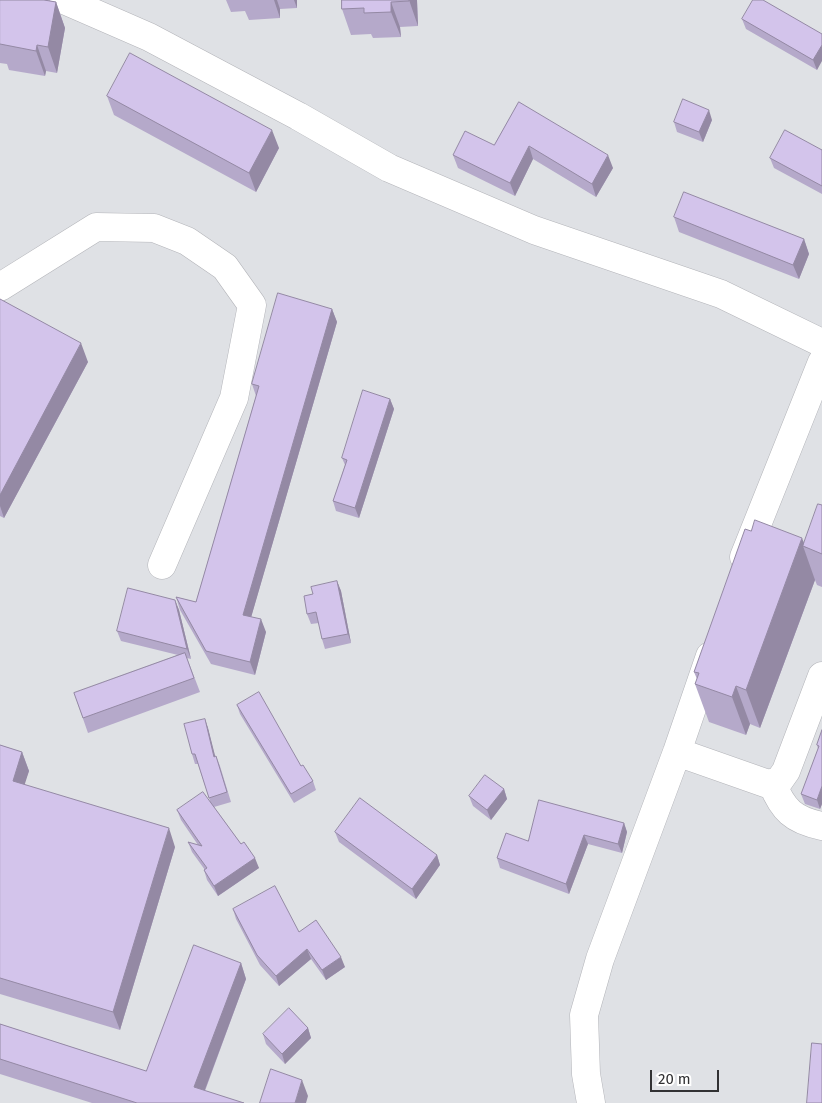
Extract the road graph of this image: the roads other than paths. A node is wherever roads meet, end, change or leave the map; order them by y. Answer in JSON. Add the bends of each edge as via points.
{"nodes":[{"id":1,"x":64,"y":0,"type":"edge"},
{"id":2,"x":0,"y":287,"type":"edge"},
{"id":3,"x":822,"y":343,"type":"edge"},
{"id":4,"x":822,"y":362,"type":"edge"},
{"id":5,"x":162,"y":565,"type":"dead end"},
{"id":6,"x":736,"y":579,"type":"edge"},
{"id":7,"x":717,"y":634,"type":"edge"},
{"id":8,"x":822,"y":676,"type":"edge"},
{"id":9,"x":677,"y":752,"type":"junction"},
{"id":10,"x":772,"y":783,"type":"junction"},
{"id":11,"x":822,"y":826,"type":"edge"},
{"id":12,"x":591,"y":1103,"type":"edge"}],
"edges":[{"from":1,"to":3,"type":"street","via":[[148,37],[389,168],[534,230],[721,294]]},
{"from":2,"to":5,"type":"street","via":[[96,228],[154,228],[187,241],[225,267],[252,305],[234,398]]},
{"from":4,"to":6,"type":"street"},
{"from":7,"to":9,"type":"street"},
{"from":8,"to":10,"type":"street","via":[[786,771],[780,781]]},
{"from":9,"to":10,"type":"street"},
{"from":9,"to":12,"type":"street","via":[[600,959],[584,1015],[586,1074]]},
{"from":10,"to":11,"type":"street","via":[[780,804],[796,818]]}]}
